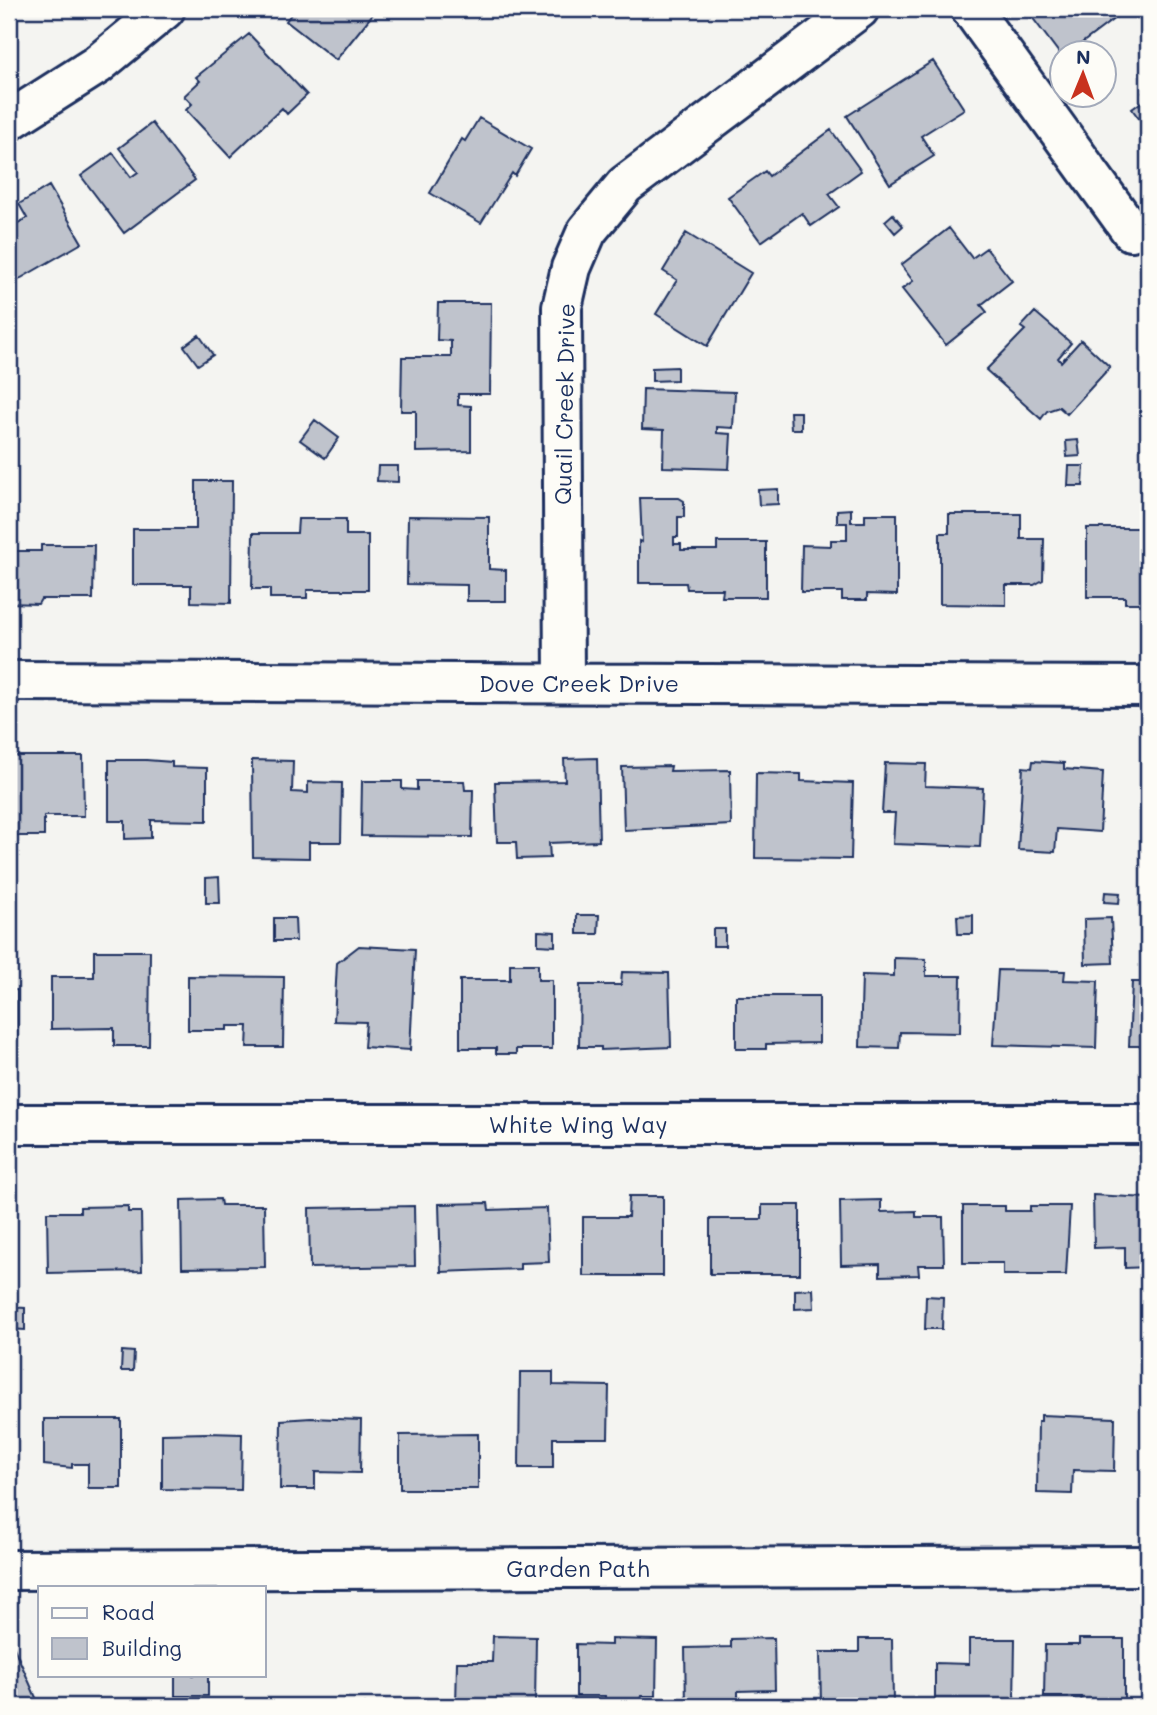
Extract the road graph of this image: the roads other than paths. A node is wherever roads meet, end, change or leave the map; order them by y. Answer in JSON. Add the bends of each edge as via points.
{"nodes":[{"id":1,"x":165,"y":9,"type":"edge"},
{"id":2,"x":859,"y":9,"type":"edge"},
{"id":3,"x":971,"y":9,"type":"edge"},
{"id":4,"x":9,"y":121,"type":"edge"},
{"id":5,"x":1131,"y":231,"type":"dead end"},
{"id":6,"x":9,"y":681,"type":"edge"},
{"id":7,"x":564,"y":682,"type":"junction"},
{"id":8,"x":1148,"y":685,"type":"edge"},
{"id":9,"x":9,"y":1124,"type":"edge"},
{"id":10,"x":1148,"y":1124,"type":"edge"},
{"id":11,"x":1148,"y":1566,"type":"edge"},
{"id":12,"x":9,"y":1570,"type":"edge"}],
"edges":[{"from":1,"to":4,"type":"street","via":[[97,65]]},
{"from":2,"to":7,"type":"street","name":"Quail Creek Drive","via":[[625,184],[587,231],[562,306]]},
{"from":3,"to":5,"type":"street"},
{"from":6,"to":7,"type":"street","name":"Dove Creek Drive"},
{"from":7,"to":8,"type":"street","name":"Dove Creek Drive"},
{"from":9,"to":10,"type":"street","name":"White Wing Way"},
{"from":11,"to":12,"type":"street","name":"Garden Path"}]}
